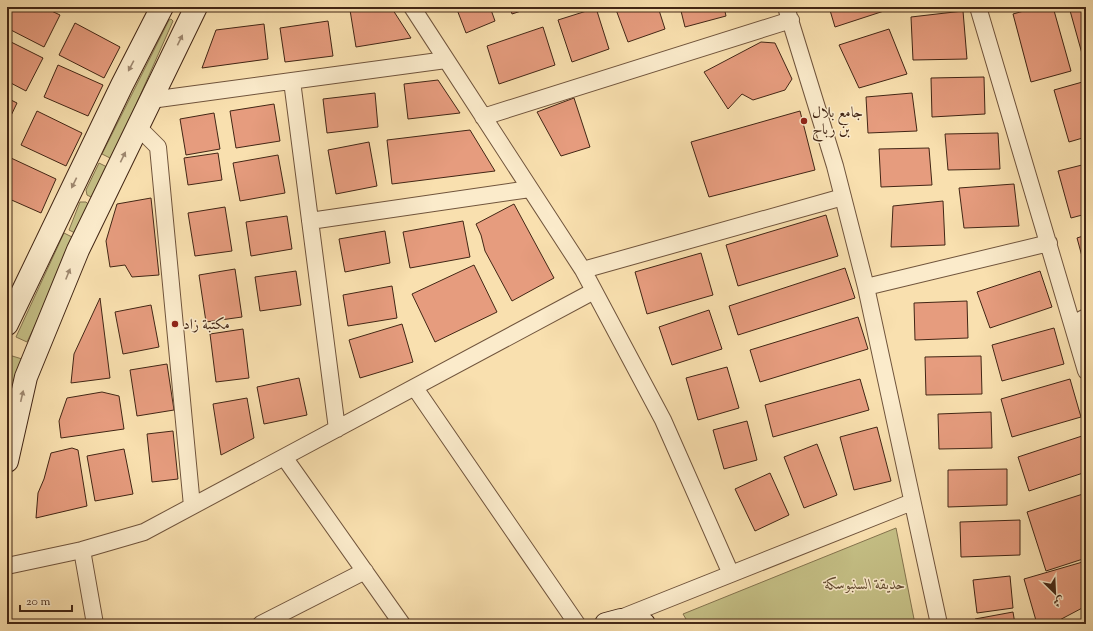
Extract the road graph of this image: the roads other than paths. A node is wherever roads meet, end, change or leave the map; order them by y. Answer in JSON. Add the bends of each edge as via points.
{"nodes":[{"id":1,"x":162,"y":7,"type":"edge"},
{"id":2,"x":196,"y":7,"type":"edge"},
{"id":3,"x":412,"y":7,"type":"edge"},
{"id":4,"x":978,"y":7,"type":"edge"},
{"id":5,"x":789,"y":13,"type":"edge"},
{"id":6,"x":446,"y":60,"type":"junction"},
{"id":7,"x":292,"y":81,"type":"junction"},
{"id":8,"x":151,"y":100,"type":"junction"},
{"id":9,"x":483,"y":117,"type":"junction"},
{"id":10,"x":138,"y":127,"type":"junction"},
{"id":11,"x":530,"y":189,"type":"junction"},
{"id":12,"x":843,"y":197,"type":"junction"},
{"id":13,"x":310,"y":221,"type":"junction"},
{"id":14,"x":1049,"y":243,"type":"junction"},
{"id":15,"x":583,"y":270,"type":"junction"},
{"id":16,"x":866,"y":287,"type":"junction"},
{"id":17,"x":594,"y":291,"type":"junction"},
{"id":18,"x":1079,"y":320,"type":"edge"},
{"id":19,"x":7,"y":324,"type":"edge"},
{"id":20,"x":1086,"y":371,"type":"edge"},
{"id":21,"x":415,"y":388,"type":"junction"},
{"id":22,"x":337,"y":429,"type":"junction"},
{"id":23,"x":284,"y":457,"type":"junction"},
{"id":24,"x":7,"y":461,"type":"edge"},
{"id":25,"x":912,"y":502,"type":"junction"},
{"id":26,"x":192,"y":506,"type":"junction"},
{"id":27,"x":82,"y":550,"type":"junction"},
{"id":28,"x":7,"y":566,"type":"edge"},
{"id":29,"x":365,"y":571,"type":"junction"},
{"id":30,"x":731,"y":574,"type":"junction"},
{"id":31,"x":609,"y":623,"type":"edge"},
{"id":32,"x":95,"y":624,"type":"edge"},
{"id":33,"x":261,"y":624,"type":"edge"},
{"id":34,"x":402,"y":624,"type":"edge"},
{"id":35,"x":577,"y":624,"type":"edge"},
{"id":36,"x":644,"y":624,"type":"edge"},
{"id":37,"x":938,"y":624,"type":"edge"}],
"edges":[{"from":1,"to":19,"type":"street","one_way":true},
{"from":8,"to":2,"type":"street","one_way":true},
{"from":3,"to":6,"type":"street"},
{"from":4,"to":14,"type":"street"},
{"from":5,"to":9,"type":"street"},
{"from":5,"to":12,"type":"street"},
{"from":6,"to":7,"type":"street"},
{"from":6,"to":9,"type":"street"},
{"from":7,"to":8,"type":"street"},
{"from":7,"to":13,"type":"street"},
{"from":8,"to":10,"type":"street"},
{"from":9,"to":11,"type":"street"},
{"from":24,"to":10,"type":"street","one_way":true,"via":[[26,377],[78,250]]},
{"from":10,"to":26,"type":"street","via":[[158,147]]},
{"from":11,"to":13,"type":"street"},
{"from":11,"to":15,"type":"street"},
{"from":12,"to":15,"type":"street"},
{"from":12,"to":16,"type":"street"},
{"from":13,"to":22,"type":"street"},
{"from":14,"to":16,"type":"street"},
{"from":14,"to":18,"type":"street"},
{"from":15,"to":17,"type":"street"},
{"from":16,"to":25,"type":"street"},
{"from":17,"to":21,"type":"street"},
{"from":17,"to":30,"type":"street","via":[[663,420]]},
{"from":18,"to":20,"type":"street"},
{"from":21,"to":22,"type":"street"},
{"from":21,"to":35,"type":"street"},
{"from":22,"to":23,"type":"street"},
{"from":23,"to":26,"type":"street"},
{"from":23,"to":29,"type":"street"},
{"from":25,"to":30,"type":"street"},
{"from":25,"to":37,"type":"street"},
{"from":26,"to":27,"type":"street","via":[[144,532]]},
{"from":27,"to":28,"type":"street"},
{"from":27,"to":32,"type":"street"},
{"from":29,"to":33,"type":"street"},
{"from":29,"to":34,"type":"street"},
{"from":30,"to":31,"type":"street"},
{"from":31,"to":36,"type":"street","via":[[631,621]]}]}
